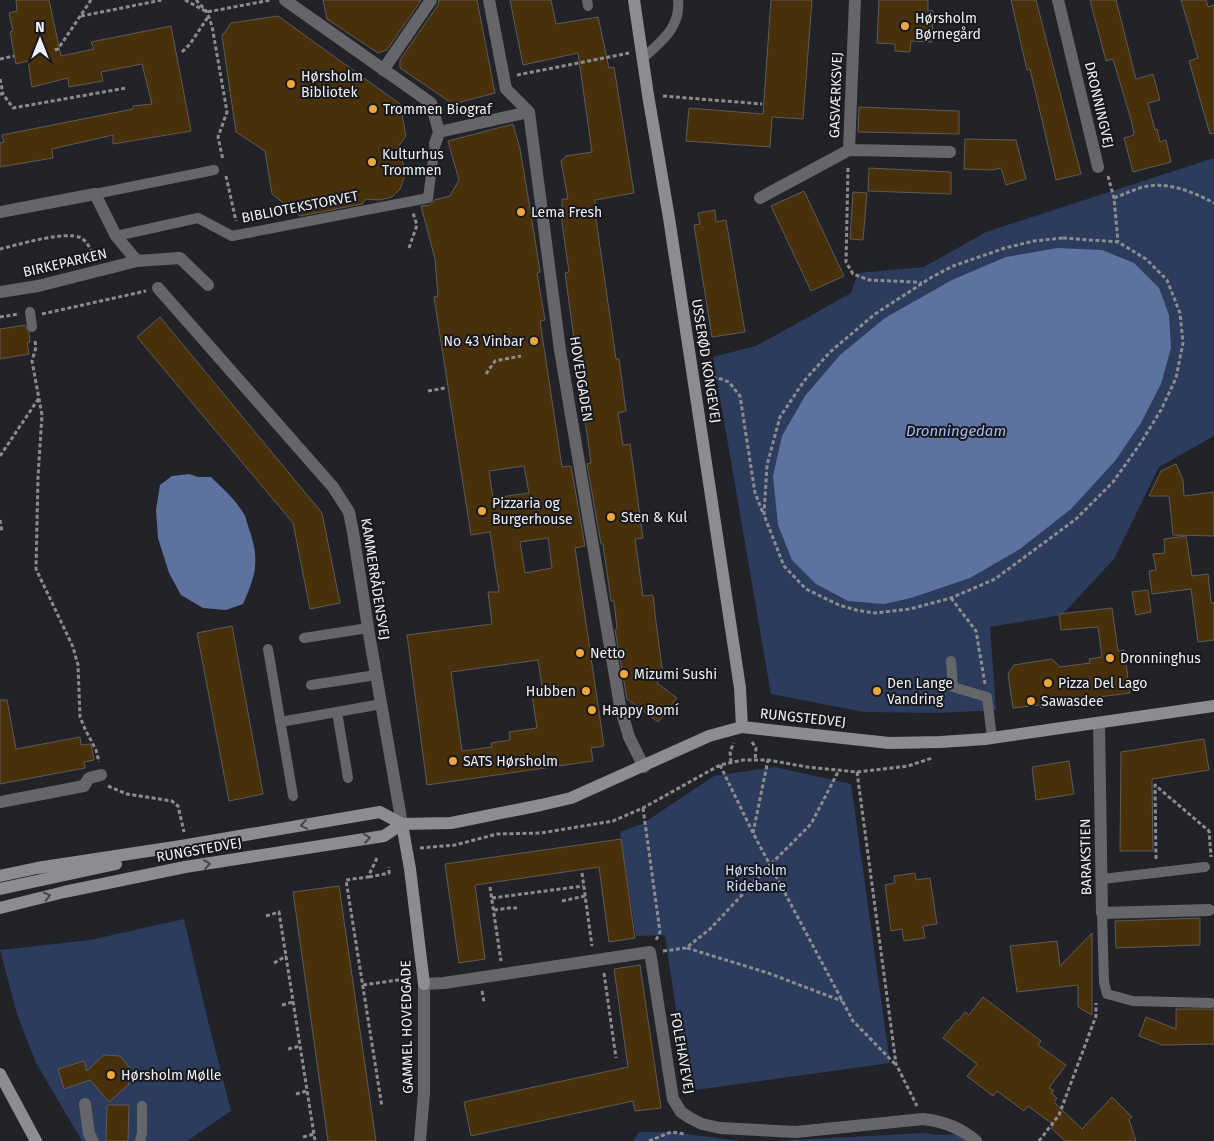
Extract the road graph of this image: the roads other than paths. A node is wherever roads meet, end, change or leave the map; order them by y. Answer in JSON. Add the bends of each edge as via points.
{"nodes":[{"id":1,"x":285,"y":0,"type":"edge"},
{"id":2,"x":431,"y":0,"type":"edge"},
{"id":3,"x":489,"y":0,"type":"edge"},
{"id":4,"x":634,"y":0,"type":"edge"},
{"id":5,"x":678,"y":0,"type":"edge"},
{"id":6,"x":855,"y":0,"type":"edge"},
{"id":7,"x":1058,"y":0,"type":"edge"},
{"id":8,"x":642,"y":54,"type":"junction"},
{"id":9,"x":383,"y":70,"type":"junction"},
{"id":10,"x":529,"y":112,"type":"junction"},
{"id":11,"x":437,"y":138,"type":"junction"},
{"id":12,"x":849,"y":150,"type":"junction"},
{"id":13,"x":950,"y":152,"type":"dead end"},
{"id":14,"x":1098,"y":167,"type":"road end"},
{"id":15,"x":219,"y":168,"type":"road end"},
{"id":16,"x":95,"y":194,"type":"junction"},
{"id":17,"x":760,"y":198,"type":"dead end"},
{"id":18,"x":0,"y":212,"type":"edge"},
{"id":19,"x":116,"y":236,"type":"junction"},
{"id":20,"x":137,"y":261,"type":"junction"},
{"id":21,"x":208,"y":286,"type":"dead end"},
{"id":22,"x":158,"y":288,"type":"road end"},
{"id":23,"x":0,"y":292,"type":"edge"},
{"id":24,"x":30,"y":312,"type":"road end"},
{"id":25,"x":32,"y":327,"type":"dead end"},
{"id":26,"x":368,"y":628,"type":"junction"},
{"id":27,"x":304,"y":638,"type":"dead end"},
{"id":28,"x":268,"y":649,"type":"dead end"},
{"id":29,"x":951,"y":661,"type":"dead end"},
{"id":30,"x":376,"y":675,"type":"junction"},
{"id":31,"x":311,"y":685,"type":"dead end"},
{"id":32,"x":382,"y":704,"type":"junction"},
{"id":33,"x":1214,"y":706,"type":"edge"},
{"id":34,"x":337,"y":712,"type":"junction"},
{"id":35,"x":280,"y":722,"type":"junction"},
{"id":36,"x":1099,"y":723,"type":"junction"},
{"id":37,"x":742,"y":727,"type":"junction"},
{"id":38,"x":992,"y":738,"type":"junction"},
{"id":39,"x":644,"y":766,"type":"junction"},
{"id":40,"x":101,"y":774,"type":"road end"},
{"id":41,"x":348,"y":778,"type":"dead end"},
{"id":42,"x":293,"y":796,"type":"dead end"},
{"id":43,"x":0,"y":802,"type":"edge"},
{"id":44,"x":402,"y":824,"type":"junction"},
{"id":45,"x":258,"y":833,"type":"junction"},
{"id":46,"x":1205,"y":867,"type":"road end"},
{"id":47,"x":0,"y":876,"type":"edge"},
{"id":48,"x":1102,"y":879,"type":"junction"},
{"id":49,"x":0,"y":889,"type":"edge"},
{"id":50,"x":0,"y":908,"type":"edge"},
{"id":51,"x":1210,"y":910,"type":"dead end"},
{"id":52,"x":1102,"y":914,"type":"junction"},
{"id":53,"x":424,"y":984,"type":"junction"},
{"id":54,"x":1212,"y":1003,"type":"dead end"},
{"id":55,"x":0,"y":1074,"type":"edge"},
{"id":56,"x":84,"y":1104,"type":"dead end"},
{"id":57,"x":142,"y":1106,"type":"dead end"},
{"id":58,"x":798,"y":1137,"type":"edge"},
{"id":59,"x":36,"y":1141,"type":"edge"},
{"id":60,"x":93,"y":1141,"type":"edge"},
{"id":61,"x":140,"y":1141,"type":"edge"},
{"id":62,"x":420,"y":1141,"type":"edge"},
{"id":63,"x":976,"y":1141,"type":"edge"}],
"edges":[{"from":1,"to":9,"type":"street","name":"BIBLIOTEKSTORVET"},
{"from":2,"to":9,"type":"street"},
{"from":3,"to":10,"type":"street","via":[[506,88]]},
{"from":4,"to":8,"type":"main road","name":"USSERØD KONGEVEJ"},
{"from":5,"to":8,"type":"lane","via":[[674,26],[662,41]]},
{"from":6,"to":12,"type":"street","name":"GASVÆRKSVEJ"},
{"from":7,"to":14,"type":"street","name":"DRONNINGVEJ"},
{"from":8,"to":37,"type":"main road","name":"USSERØD KONGEVEJ","via":[[740,688]]},
{"from":9,"to":11,"type":"street","name":"BIBLIOTEKSTORVET","via":[[431,103]]},
{"from":10,"to":11,"type":"street"},
{"from":10,"to":39,"type":"street","name":"HOVEDGADEN","via":[[560,350],[620,706],[628,737]]},
{"from":11,"to":19,"type":"lane","name":"BIBLIOTEKSTORVET","via":[[428,198],[232,236],[198,218]]},
{"from":12,"to":13,"type":"street","name":"GASVÆRKSVEJ"},
{"from":12,"to":17,"type":"street"},
{"from":15,"to":16,"type":"lane"},
{"from":16,"to":18,"type":"street"},
{"from":16,"to":19,"type":"street"},
{"from":19,"to":20,"type":"street"},
{"from":20,"to":21,"type":"street","via":[[180,258]]},
{"from":20,"to":23,"type":"street","name":"BIRKEPARKEN","via":[[38,286]]},
{"from":22,"to":26,"type":"street","name":"KAMMERRÅDENSVEJ","via":[[303,452],[349,512]]},
{"from":24,"to":25,"type":"lane"},
{"from":26,"to":27,"type":"lane"},
{"from":26,"to":30,"type":"street","name":"KAMMERRÅDENSVEJ"},
{"from":28,"to":35,"type":"lane"},
{"from":29,"to":38,"type":"lane","via":[[953,687],[987,697]]},
{"from":30,"to":31,"type":"lane"},
{"from":30,"to":32,"type":"street","name":"KAMMERRÅDENSVEJ"},
{"from":32,"to":34,"type":"lane"},
{"from":32,"to":44,"type":"street","name":"KAMMERRÅDENSVEJ"},
{"from":33,"to":36,"type":"main road","name":"RUNGSTEDVEJ"},
{"from":34,"to":35,"type":"lane"},
{"from":34,"to":41,"type":"lane"},
{"from":35,"to":42,"type":"lane"},
{"from":36,"to":38,"type":"main road","name":"RUNGSTEDVEJ"},
{"from":36,"to":48,"type":"street","name":"BARAKSTIEN"},
{"from":37,"to":38,"type":"main road","name":"RUNGSTEDVEJ","via":[[889,743]]},
{"from":37,"to":39,"type":"main road","name":"RUNGSTEDVEJ","via":[[709,736]]},
{"from":39,"to":44,"type":"main road","name":"RUNGSTEDVEJ","via":[[571,798],[541,806],[452,823]]},
{"from":40,"to":43,"type":"street","via":[[89,778],[84,786]]},
{"from":44,"to":45,"type":"main road","name":"RUNGSTEDVEJ","one_way":true,"via":[[380,812]]},
{"from":50,"to":44,"type":"main road","name":"RUNGSTEDVEJ","one_way":true,"via":[[185,867],[384,836]]},
{"from":44,"to":53,"type":"main road","name":"GAMMEL HOVEDGADE"},
{"from":45,"to":47,"type":"main road","name":"RUNGSTEDVEJ"},
{"from":45,"to":49,"type":"main road","via":[[218,847],[118,863]]},
{"from":46,"to":48,"type":"lane"},
{"from":48,"to":52,"type":"street","name":"BARAKSTIEN"},
{"from":51,"to":52,"type":"street","name":"BARAKSTIEN"},
{"from":52,"to":54,"type":"lane","via":[[1107,994],[1133,1001]]},
{"from":53,"to":58,"type":"street","name":"FOLEHAVEVEJ","via":[[650,952],[673,1098],[681,1112],[702,1124],[720,1128]]},
{"from":53,"to":62,"type":"street","name":"GAMMEL HOVEDGADE","via":[[424,1093]]},
{"from":55,"to":59,"type":"main road"},
{"from":56,"to":60,"type":"street"},
{"from":57,"to":61,"type":"lane"},
{"from":58,"to":63,"type":"street","name":"FOLEHAVEVEJ","via":[[923,1119],[941,1121]]}]}
